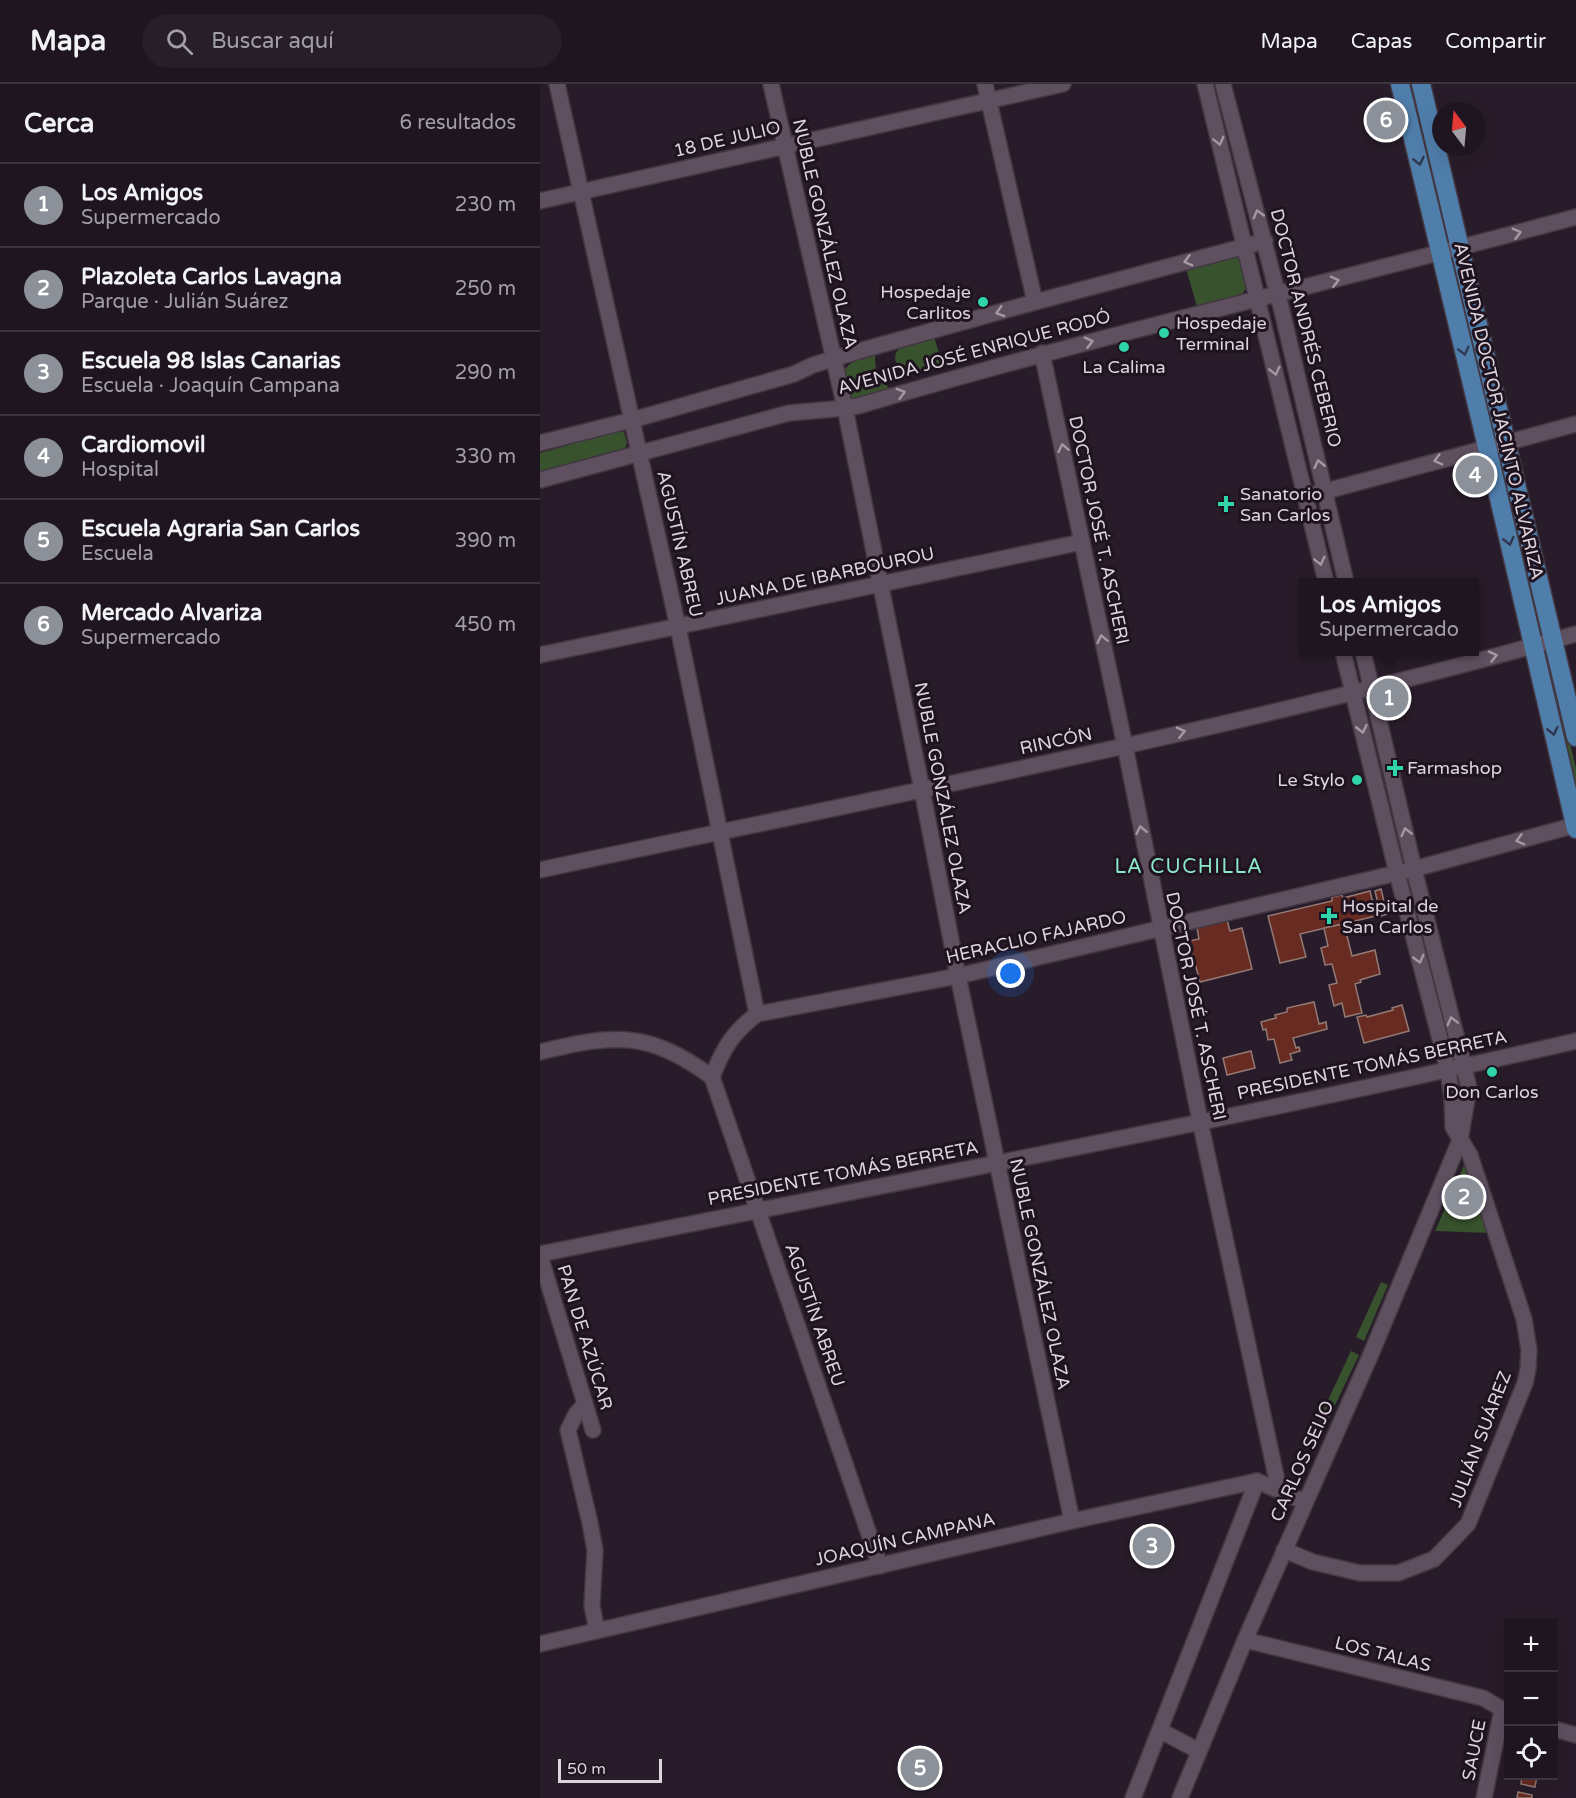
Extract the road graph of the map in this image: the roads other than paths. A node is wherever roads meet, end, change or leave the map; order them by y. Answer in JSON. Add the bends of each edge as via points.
{"nodes":[{"id":1,"x":557,"y":84,"type":"edge"},
{"id":2,"x":771,"y":84,"type":"edge"},
{"id":3,"x":985,"y":84,"type":"edge"},
{"id":4,"x":1063,"y":84,"type":"edge"},
{"id":5,"x":1205,"y":84,"type":"edge"},
{"id":6,"x":1223,"y":84,"type":"edge"},
{"id":7,"x":1400,"y":84,"type":"edge"},
{"id":8,"x":1421,"y":84,"type":"edge"},
{"id":9,"x":989,"y":101,"type":"junction"},
{"id":10,"x":786,"y":146,"type":"junction"},
{"id":11,"x":581,"y":192,"type":"junction"},
{"id":12,"x":540,"y":201,"type":"edge"},
{"id":13,"x":1576,"y":217,"type":"edge"},
{"id":14,"x":1265,"y":241,"type":"junction"},
{"id":15,"x":1244,"y":246,"type":"junction"},
{"id":16,"x":1460,"y":248,"type":"junction"},
{"id":17,"x":1441,"y":253,"type":"junction"},
{"id":18,"x":1278,"y":295,"type":"junction"},
{"id":19,"x":1257,"y":300,"type":"junction"},
{"id":20,"x":1035,"y":302,"type":"junction"},
{"id":21,"x":1042,"y":353,"type":"junction"},
{"id":22,"x":833,"y":359,"type":"junction"},
{"id":23,"x":844,"y":408,"type":"junction"},
{"id":24,"x":632,"y":420,"type":"junction"},
{"id":25,"x":1576,"y":424,"type":"edge"},
{"id":26,"x":1507,"y":441,"type":"junction"},
{"id":27,"x":540,"y":443,"type":"edge"},
{"id":28,"x":1487,"y":447,"type":"junction"},
{"id":29,"x":640,"y":453,"type":"junction"},
{"id":30,"x":540,"y":480,"type":"edge"},
{"id":31,"x":1324,"y":491,"type":"junction"},
{"id":32,"x":1304,"y":496,"type":"junction"},
{"id":33,"x":1082,"y":542,"type":"junction"},
{"id":34,"x":1325,"y":578,"type":"edge"},
{"id":35,"x":1345,"y":578,"type":"edge"},
{"id":36,"x":881,"y":583,"type":"junction"},
{"id":37,"x":678,"y":627,"type":"junction"},
{"id":38,"x":1576,"y":634,"type":"edge"},
{"id":39,"x":1553,"y":640,"type":"junction"},
{"id":40,"x":1533,"y":645,"type":"junction"},
{"id":41,"x":540,"y":655,"type":"edge"},
{"id":42,"x":1344,"y":656,"type":"edge"},
{"id":43,"x":1364,"y":656,"type":"edge"},
{"id":44,"x":1372,"y":687,"type":"junction"},
{"id":45,"x":1353,"y":692,"type":"junction"},
{"id":46,"x":1576,"y":737,"type":"edge"},
{"id":47,"x":1125,"y":746,"type":"junction"},
{"id":48,"x":922,"y":790,"type":"junction"},
{"id":49,"x":1576,"y":826,"type":"edge"},
{"id":50,"x":719,"y":832,"type":"junction"},
{"id":51,"x":1414,"y":869,"type":"junction"},
{"id":52,"x":540,"y":870,"type":"edge"},
{"id":53,"x":1396,"y":873,"type":"junction"},
{"id":54,"x":1160,"y":929,"type":"junction"},
{"id":55,"x":958,"y":976,"type":"junction"},
{"id":56,"x":756,"y":1014,"type":"junction"},
{"id":57,"x":1576,"y":1041,"type":"edge"},
{"id":58,"x":540,"y":1052,"type":"edge"},
{"id":59,"x":1464,"y":1067,"type":"junction"},
{"id":60,"x":1448,"y":1070,"type":"junction"},
{"id":61,"x":712,"y":1077,"type":"junction"},
{"id":62,"x":1200,"y":1121,"type":"junction"},
{"id":63,"x":1460,"y":1140,"type":"junction"},
{"id":64,"x":997,"y":1163,"type":"junction"},
{"id":65,"x":759,"y":1210,"type":"junction"},
{"id":66,"x":540,"y":1255,"type":"edge"},
{"id":67,"x":585,"y":1404,"type":"junction"},
{"id":68,"x":593,"y":1430,"type":"dead end"},
{"id":69,"x":1257,"y":1481,"type":"junction"},
{"id":70,"x":1279,"y":1490,"type":"junction"},
{"id":71,"x":1305,"y":1502,"type":"junction"},
{"id":72,"x":1072,"y":1521,"type":"junction"},
{"id":73,"x":1284,"y":1551,"type":"junction"},
{"id":74,"x":880,"y":1566,"type":"junction"},
{"id":75,"x":597,"y":1630,"type":"junction"},
{"id":76,"x":1245,"y":1641,"type":"junction"},
{"id":77,"x":540,"y":1644,"type":"edge"},
{"id":78,"x":1504,"y":1710,"type":"edge"},
{"id":79,"x":1504,"y":1715,"type":"edge"},
{"id":80,"x":1558,"y":1730,"type":"edge"},
{"id":81,"x":1161,"y":1731,"type":"junction"},
{"id":82,"x":1576,"y":1735,"type":"edge"},
{"id":83,"x":1199,"y":1751,"type":"junction"},
{"id":84,"x":1133,"y":1798,"type":"edge"},
{"id":85,"x":1180,"y":1798,"type":"edge"},
{"id":86,"x":1484,"y":1798,"type":"edge"}],
"edges":[{"from":1,"to":11,"type":"street","name":"AGUSTÍN ABREU"},
{"from":2,"to":10,"type":"street","name":"NUBLE GONZÁLEZ OLAZA"},
{"from":3,"to":9,"type":"street"},
{"from":4,"to":9,"type":"street","name":"18 DE JULIO"},
{"from":5,"to":15,"type":"street","one_way":true},
{"from":14,"to":6,"type":"street","name":"DOCTOR ANDRÉS CEBERIO","one_way":true},
{"from":7,"to":17,"type":"main road","name":"AVENIDA DOCTOR JACINTO ALVARIZA","one_way":true},
{"from":8,"to":16,"type":"main road","name":"AVENIDA DOCTOR JACINTO ALVARIZA"},
{"from":9,"to":10,"type":"street","name":"18 DE JULIO"},
{"from":9,"to":20,"type":"street"},
{"from":10,"to":11,"type":"street","name":"18 DE JULIO"},
{"from":10,"to":22,"type":"street","name":"NUBLE GONZÁLEZ OLAZA"},
{"from":11,"to":12,"type":"street","name":"18 DE JULIO"},
{"from":11,"to":24,"type":"street","name":"AGUSTÍN ABREU"},
{"from":16,"to":13,"type":"street","name":"AVENIDA JOSÉ ENRIQUE RODÓ","one_way":true},
{"from":14,"to":15,"type":"street","name":"AVENIDA JOSÉ ENRIQUE RODÓ"},
{"from":14,"to":18,"type":"street","name":"DOCTOR ANDRÉS CEBERIO"},
{"from":15,"to":19,"type":"street"},
{"from":15,"to":20,"type":"street","name":"AVENIDA JOSÉ ENRIQUE RODÓ","one_way":true},
{"from":16,"to":17,"type":"street","name":"AVENIDA JOSÉ ENRIQUE RODÓ"},
{"from":16,"to":26,"type":"main road","name":"AVENIDA DOCTOR JACINTO ALVARIZA"},
{"from":18,"to":17,"type":"street","name":"AVENIDA JOSÉ ENRIQUE RODÓ","one_way":true},
{"from":17,"to":28,"type":"main road","name":"AVENIDA DOCTOR JACINTO ALVARIZA","one_way":true},
{"from":18,"to":19,"type":"street","name":"AVENIDA JOSÉ ENRIQUE RODÓ"},
{"from":31,"to":18,"type":"street","name":"DOCTOR ANDRÉS CEBERIO","one_way":true},
{"from":21,"to":19,"type":"street","name":"AVENIDA JOSÉ ENRIQUE RODÓ","one_way":true},
{"from":19,"to":32,"type":"street","one_way":true},
{"from":20,"to":22,"type":"street","name":"AVENIDA JOSÉ ENRIQUE RODÓ","one_way":true},
{"from":23,"to":21,"type":"street","name":"AVENIDA JOSÉ ENRIQUE RODÓ","one_way":true},
{"from":33,"to":21,"type":"street","name":"DOCTOR JOSÉ T. ASCHERI","one_way":true},
{"from":22,"to":23,"type":"street","name":"NUBLE GONZÁLEZ OLAZA"},
{"from":22,"to":24,"type":"street","name":"AVENIDA JOSÉ ENRIQUE RODÓ","via":[[795,374]]},
{"from":23,"to":29,"type":"street","name":"AVENIDA JOSÉ ENRIQUE RODÓ","via":[[789,413]]},
{"from":23,"to":36,"type":"street","name":"NUBLE GONZÁLEZ OLAZA"},
{"from":24,"to":27,"type":"street","name":"AVENIDA JOSÉ ENRIQUE RODÓ"},
{"from":24,"to":29,"type":"street","name":"AGUSTÍN ABREU"},
{"from":25,"to":26,"type":"street"},
{"from":26,"to":28,"type":"street"},
{"from":26,"to":39,"type":"main road","name":"AVENIDA DOCTOR JACINTO ALVARIZA"},
{"from":28,"to":31,"type":"street","one_way":true},
{"from":28,"to":40,"type":"main road","name":"AVENIDA DOCTOR JACINTO ALVARIZA","one_way":true},
{"from":29,"to":30,"type":"street","name":"AVENIDA JOSÉ ENRIQUE RODÓ"},
{"from":29,"to":37,"type":"street","name":"AGUSTÍN ABREU"},
{"from":31,"to":32,"type":"street"},
{"from":31,"to":35,"type":"street","name":"DOCTOR ANDRÉS CEBERIO"},
{"from":32,"to":34,"type":"street","one_way":true},
{"from":33,"to":36,"type":"street","name":"JUANA DE IBARBOUROU"},
{"from":47,"to":33,"type":"street","name":"DOCTOR JOSÉ T. ASCHERI","one_way":true},
{"from":36,"to":37,"type":"street","name":"JUANA DE IBARBOUROU"},
{"from":36,"to":48,"type":"street","name":"NUBLE GONZÁLEZ OLAZA"},
{"from":37,"to":41,"type":"street","name":"JUANA DE IBARBOUROU"},
{"from":37,"to":50,"type":"street","name":"AGUSTÍN ABREU"},
{"from":38,"to":39,"type":"street","name":"RINCÓN"},
{"from":39,"to":40,"type":"street","name":"RINCÓN"},
{"from":39,"to":46,"type":"main road","name":"AVENIDA DOCTOR JACINTO ALVARIZA"},
{"from":44,"to":40,"type":"street","name":"RINCÓN","one_way":true},
{"from":40,"to":49,"type":"main road","name":"AVENIDA DOCTOR JACINTO ALVARIZA","one_way":true},
{"from":42,"to":45,"type":"street"},
{"from":43,"to":44,"type":"street"},
{"from":44,"to":45,"type":"street","name":"RINCÓN"},
{"from":51,"to":44,"type":"street","one_way":true},
{"from":47,"to":45,"type":"street","name":"RINCÓN","one_way":true},
{"from":45,"to":53,"type":"street","one_way":true},
{"from":47,"to":48,"type":"street","name":"RINCÓN"},
{"from":54,"to":47,"type":"street","name":"DOCTOR JOSÉ T. ASCHERI","one_way":true},
{"from":48,"to":50,"type":"street","name":"RINCÓN"},
{"from":48,"to":55,"type":"street","name":"NUBLE GONZÁLEZ OLAZA"},
{"from":49,"to":51,"type":"street","name":"HERACLIO FAJARDO","one_way":true},
{"from":50,"to":52,"type":"street","name":"RINCÓN"},
{"from":50,"to":56,"type":"street","name":"AGUSTÍN ABREU"},
{"from":51,"to":53,"type":"street","name":"HERACLIO FAJARDO"},
{"from":59,"to":51,"type":"street","one_way":true},
{"from":53,"to":54,"type":"street","name":"HERACLIO FAJARDO"},
{"from":53,"to":60,"type":"street","one_way":true},
{"from":54,"to":55,"type":"street","name":"HERACLIO FAJARDO"},
{"from":54,"to":62,"type":"street","name":"DOCTOR JOSÉ T. ASCHERI"},
{"from":55,"to":56,"type":"street","name":"HERACLIO FAJARDO"},
{"from":55,"to":64,"type":"street","name":"NUBLE GONZÁLEZ OLAZA"},
{"from":56,"to":61,"type":"street","via":[[739,1028],[725,1048]]},
{"from":57,"to":59,"type":"street","name":"PRESIDENTE TOMÁS BERRETA"},
{"from":58,"to":61,"type":"street","via":[[586,1041],[626,1039],[669,1050]]},
{"from":59,"to":60,"type":"street","name":"PRESIDENTE TOMÁS BERRETA"},
{"from":59,"to":63,"type":"street","via":[[1469,1088]]},
{"from":60,"to":62,"type":"street","name":"PRESIDENTE TOMÁS BERRETA"},
{"from":60,"to":63,"type":"street","via":[[1453,1127]]},
{"from":61,"to":65,"type":"street","name":"AGUSTÍN ABREU"},
{"from":62,"to":64,"type":"street","name":"PRESIDENTE TOMÁS BERRETA"},
{"from":62,"to":70,"type":"street","name":"DOCTOR JOSÉ T. ASCHERI"},
{"from":63,"to":71,"type":"street","name":"CARLOS SEIJO"},
{"from":63,"to":73,"type":"street","name":"JULIÁN SUÁREZ","via":[[1470,1155],[1524,1319],[1529,1350],[1525,1383],[1468,1524],[1434,1559],[1398,1573],[1360,1573]]},
{"from":64,"to":65,"type":"street","name":"PRESIDENTE TOMÁS BERRETA"},
{"from":64,"to":72,"type":"street","name":"NUBLE GONZÁLEZ OLAZA"},
{"from":65,"to":66,"type":"street","name":"PRESIDENTE TOMÁS BERRETA"},
{"from":65,"to":74,"type":"street","name":"AGUSTÍN ABREU"},
{"from":66,"to":67,"type":"street","name":"PAN DE AZÚCAR"},
{"from":67,"to":68,"type":"street","name":"PAN DE AZÚCAR"},
{"from":67,"to":75,"type":"street","via":[[568,1430],[595,1550],[592,1606]]},
{"from":69,"to":70,"type":"street"},
{"from":69,"to":72,"type":"street","name":"JOAQUÍN CAMPANA"},
{"from":69,"to":81,"type":"street"},
{"from":70,"to":71,"type":"street"},
{"from":71,"to":73,"type":"street","name":"CARLOS SEIJO"},
{"from":72,"to":74,"type":"street","name":"JOAQUÍN CAMPANA"},
{"from":73,"to":76,"type":"street","name":"CARLOS SEIJO"},
{"from":74,"to":75,"type":"street","name":"JOAQUÍN CAMPANA"},
{"from":75,"to":77,"type":"street","name":"JOAQUÍN CAMPANA"},
{"from":76,"to":78,"type":"street","name":"LOS TALAS","via":[[1483,1698]]},
{"from":76,"to":83,"type":"street","name":"CARLOS SEIJO"},
{"from":79,"to":86,"type":"street","name":"SAUCE"},
{"from":80,"to":82,"type":"street"},
{"from":81,"to":83,"type":"street"},
{"from":81,"to":84,"type":"street"},
{"from":83,"to":85,"type":"street","name":"CARLOS SEIJO"}]}
